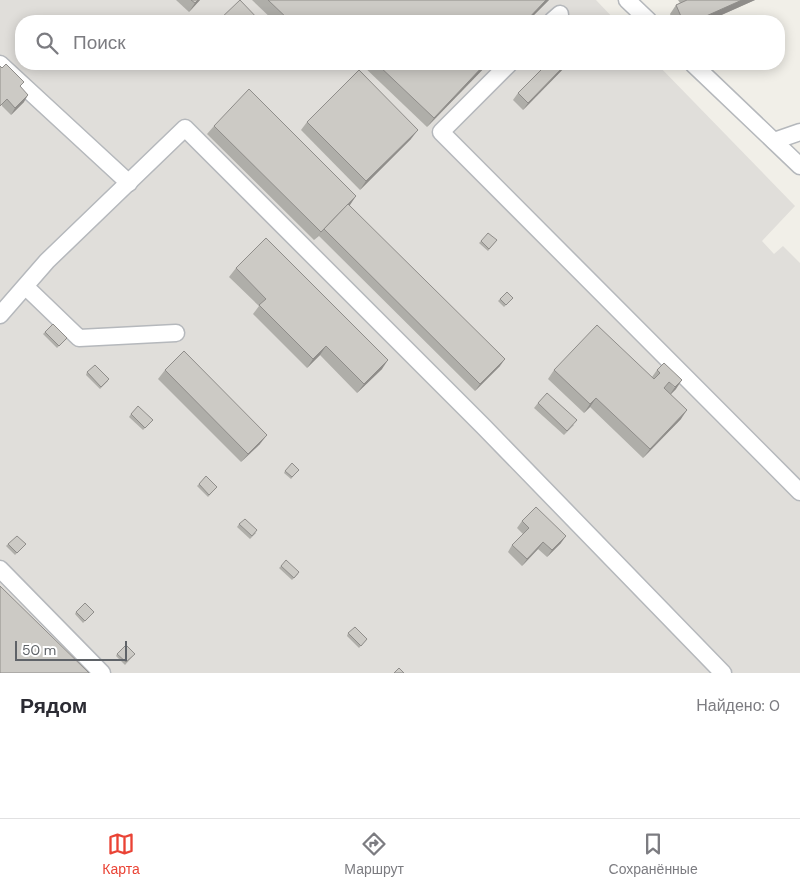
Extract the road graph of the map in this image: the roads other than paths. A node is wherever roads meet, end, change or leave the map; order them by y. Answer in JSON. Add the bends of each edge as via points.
{"nodes":[{"id":1,"x":627,"y":0,"type":"edge"},
{"id":2,"x":643,"y":15,"type":"edge"},
{"id":3,"x":0,"y":64,"type":"edge"},
{"id":4,"x":503,"y":70,"type":"edge"},
{"id":5,"x":700,"y":70,"type":"edge"},
{"id":6,"x":800,"y":132,"type":"edge"},
{"id":7,"x":774,"y":141,"type":"junction"},
{"id":8,"x":800,"y":166,"type":"edge"},
{"id":9,"x":129,"y":183,"type":"junction"},
{"id":10,"x":26,"y":287,"type":"junction"},
{"id":11,"x":0,"y":315,"type":"edge"},
{"id":12,"x":176,"y":333,"type":"dead end"},
{"id":13,"x":800,"y":492,"type":"edge"},
{"id":14,"x":0,"y":569,"type":"edge"},
{"id":15,"x":102,"y":673,"type":"edge"},
{"id":16,"x":723,"y":673,"type":"edge"}],
"edges":[{"from":1,"to":2,"type":"street"},
{"from":3,"to":9,"type":"street"},
{"from":4,"to":13,"type":"street","via":[[441,132]]},
{"from":5,"to":7,"type":"street"},
{"from":6,"to":7,"type":"street"},
{"from":7,"to":8,"type":"street"},
{"from":9,"to":10,"type":"street","via":[[47,261]]},
{"from":9,"to":16,"type":"street","via":[[185,128],[484,426]]},
{"from":10,"to":11,"type":"street"},
{"from":10,"to":12,"type":"street","via":[[79,338]]},
{"from":14,"to":15,"type":"street"}]}
